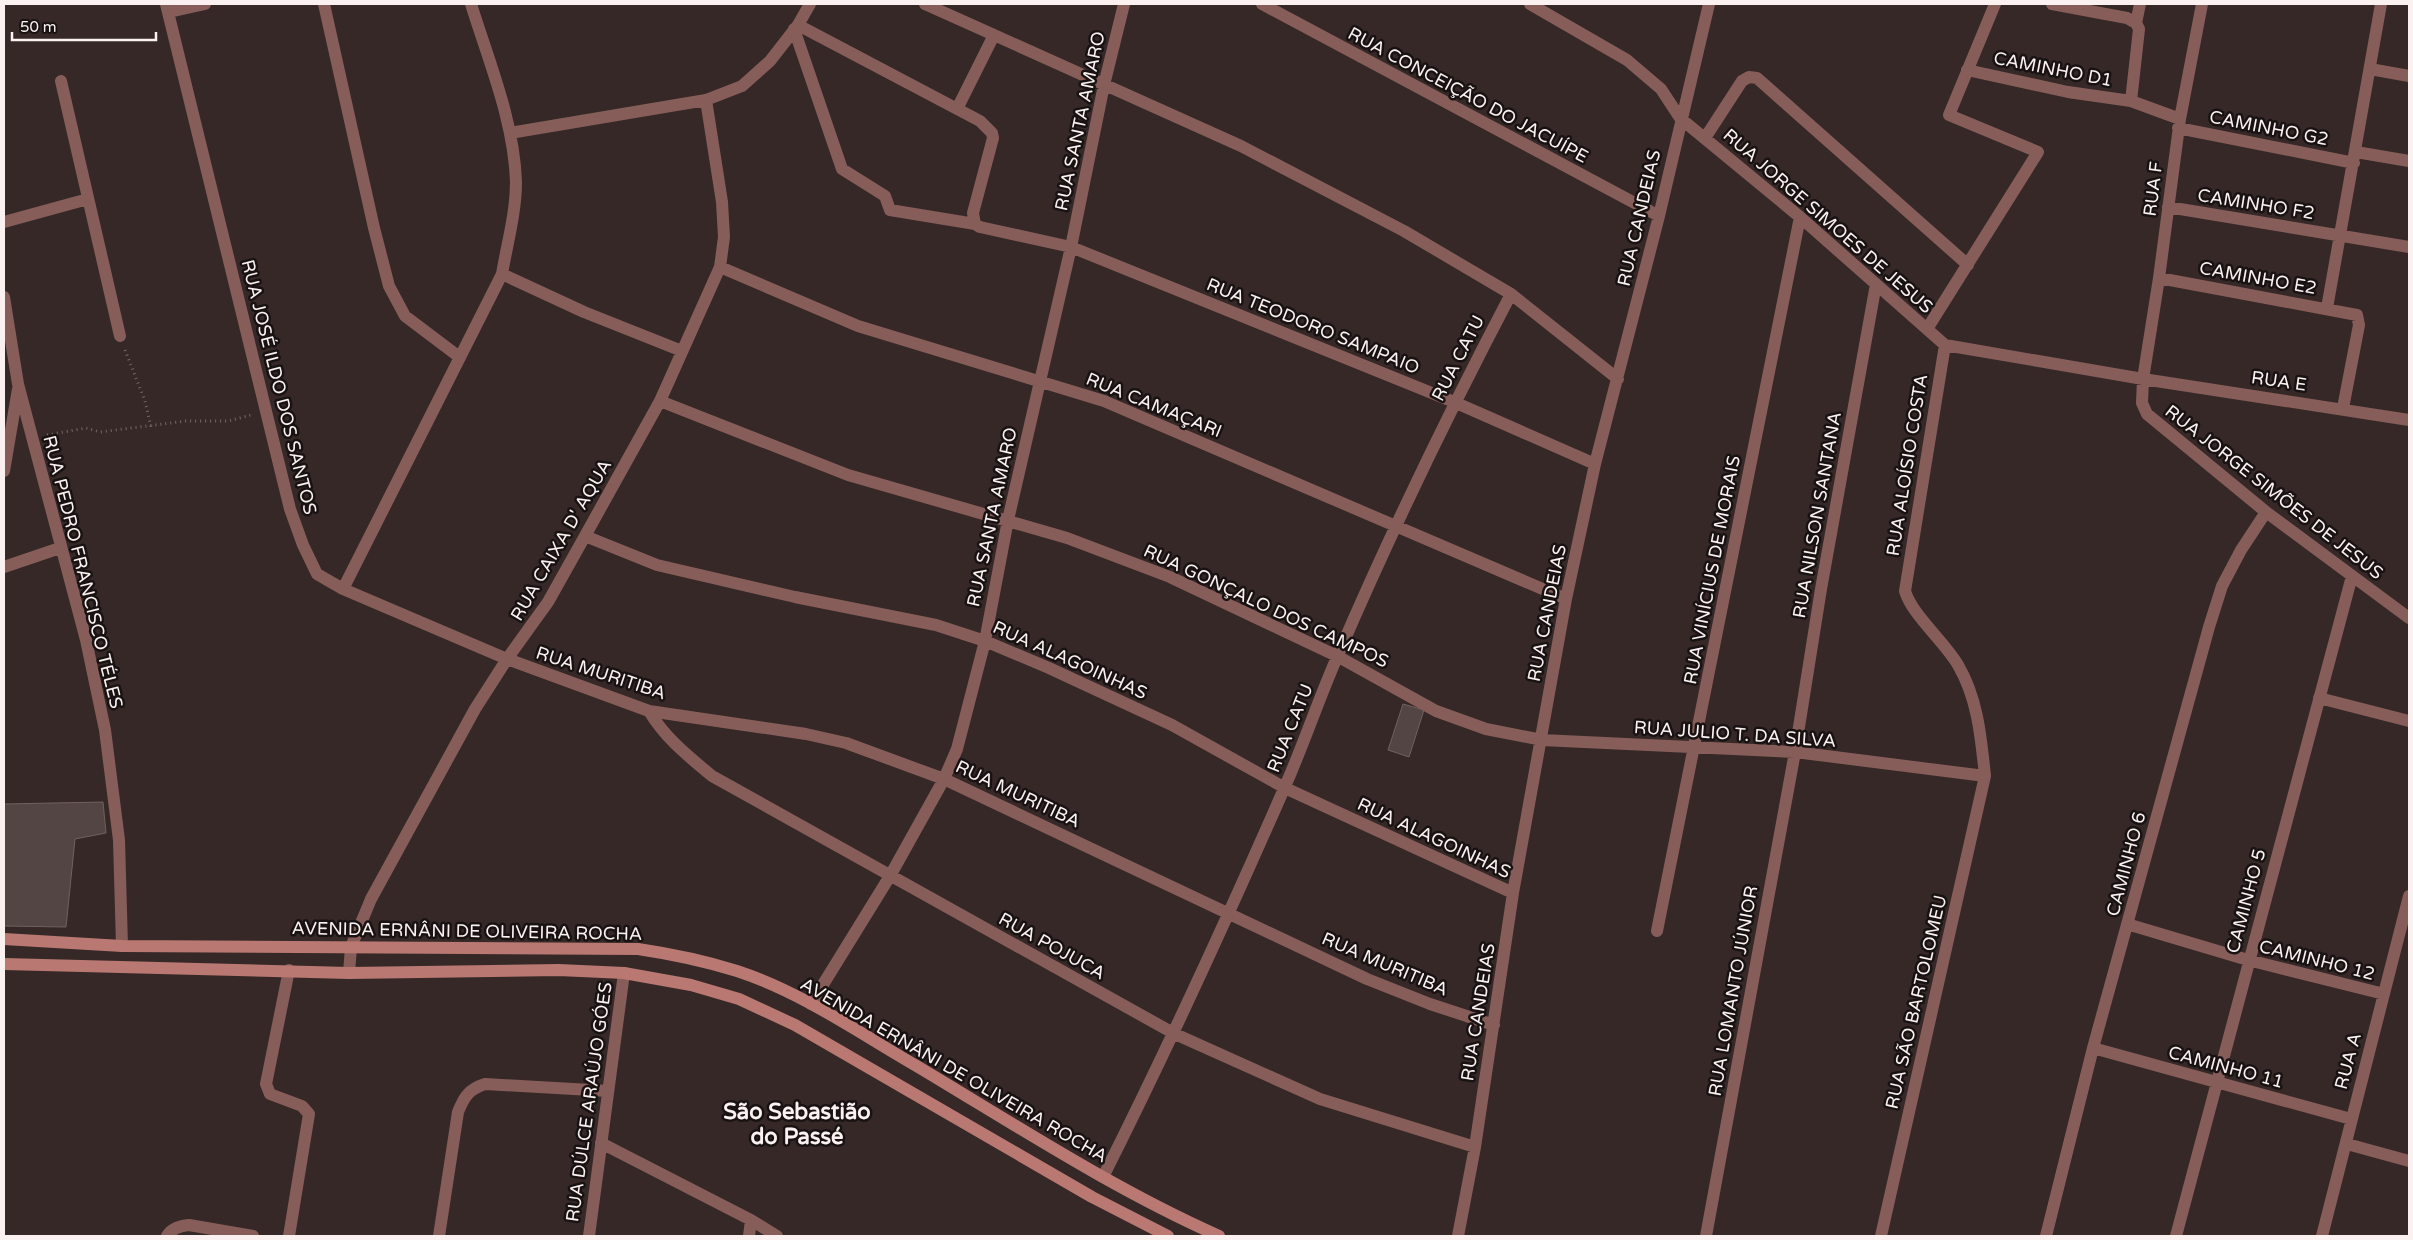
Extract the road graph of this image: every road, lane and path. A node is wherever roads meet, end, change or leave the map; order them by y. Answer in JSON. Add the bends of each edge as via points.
{"nodes":[{"id":1,"x":205,"y":4,"type":"edge"},
{"id":2,"x":324,"y":4,"type":"edge"},
{"id":3,"x":471,"y":4,"type":"edge"},
{"id":4,"x":810,"y":4,"type":"edge"},
{"id":5,"x":1124,"y":4,"type":"edge"},
{"id":6,"x":1262,"y":4,"type":"edge"},
{"id":7,"x":1530,"y":4,"type":"edge"},
{"id":8,"x":1709,"y":4,"type":"edge"},
{"id":9,"x":1995,"y":4,"type":"edge"},
{"id":10,"x":2052,"y":4,"type":"edge"},
{"id":11,"x":2140,"y":4,"type":"edge"},
{"id":12,"x":2202,"y":4,"type":"edge"},
{"id":13,"x":2381,"y":4,"type":"edge"},
{"id":14,"x":931,"y":5,"type":"edge"},
{"id":15,"x":167,"y":8,"type":"edge"},
{"id":16,"x":2136,"y":23,"type":"junction"},
{"id":17,"x":796,"y":27,"type":"junction"},
{"id":18,"x":994,"y":35,"type":"junction"},
{"id":19,"x":2370,"y":69,"type":"junction"},
{"id":20,"x":1967,"y":70,"type":"junction"},
{"id":21,"x":2409,"y":76,"type":"edge"},
{"id":22,"x":61,"y":81,"type":"dead end"},
{"id":23,"x":1104,"y":85,"type":"junction"},
{"id":24,"x":706,"y":100,"type":"junction"},
{"id":25,"x":2131,"y":102,"type":"junction"},
{"id":26,"x":957,"y":109,"type":"junction"},
{"id":27,"x":1680,"y":118,"type":"junction"},
{"id":28,"x":2179,"y":123,"type":"junction"},
{"id":29,"x":510,"y":133,"type":"junction"},
{"id":30,"x":1705,"y":138,"type":"junction"},
{"id":31,"x":2355,"y":157,"type":"junction"},
{"id":32,"x":2409,"y":161,"type":"edge"},
{"id":33,"x":88,"y":199,"type":"junction"},
{"id":34,"x":2168,"y":207,"type":"junction"},
{"id":35,"x":1659,"y":216,"type":"junction"},
{"id":36,"x":1800,"y":217,"type":"junction"},
{"id":37,"x":4,"y":222,"type":"edge"},
{"id":38,"x":975,"y":224,"type":"junction"},
{"id":39,"x":2339,"y":235,"type":"junction"},
{"id":40,"x":1071,"y":247,"type":"junction"},
{"id":41,"x":2409,"y":247,"type":"edge"},
{"id":42,"x":1968,"y":265,"type":"junction"},
{"id":43,"x":720,"y":267,"type":"junction"},
{"id":44,"x":502,"y":274,"type":"junction"},
{"id":45,"x":2159,"y":278,"type":"junction"},
{"id":46,"x":1876,"y":284,"type":"junction"},
{"id":47,"x":1510,"y":294,"type":"junction"},
{"id":48,"x":4,"y":305,"type":"edge"},
{"id":49,"x":2327,"y":308,"type":"junction"},
{"id":50,"x":1927,"y":329,"type":"junction"},
{"id":51,"x":120,"y":336,"type":"joint"},
{"id":52,"x":1944,"y":345,"type":"junction"},
{"id":53,"x":682,"y":351,"type":"junction"},
{"id":54,"x":458,"y":356,"type":"junction"},
{"id":55,"x":1618,"y":379,"type":"junction"},
{"id":56,"x":2143,"y":380,"type":"junction"},
{"id":57,"x":1038,"y":382,"type":"junction"},
{"id":58,"x":18,"y":384,"type":"junction"},
{"id":59,"x":660,"y":401,"type":"junction"},
{"id":60,"x":1454,"y":402,"type":"junction"},
{"id":61,"x":2343,"y":408,"type":"junction"},
{"id":62,"x":266,"y":411,"type":"junction"},
{"id":63,"x":2409,"y":420,"type":"edge"},
{"id":64,"x":151,"y":427,"type":"junction"},
{"id":65,"x":32,"y":438,"type":"junction"},
{"id":66,"x":1595,"y":464,"type":"junction"},
{"id":67,"x":4,"y":471,"type":"edge"},
{"id":68,"x":2266,"y":512,"type":"junction"},
{"id":69,"x":1008,"y":520,"type":"junction"},
{"id":70,"x":1396,"y":526,"type":"junction"},
{"id":71,"x":586,"y":536,"type":"junction"},
{"id":72,"x":60,"y":548,"type":"junction"},
{"id":73,"x":4,"y":567,"type":"edge"},
{"id":74,"x":2352,"y":576,"type":"junction"},
{"id":75,"x":343,"y":589,"type":"junction"},
{"id":76,"x":1566,"y":600,"type":"junction"},
{"id":77,"x":2409,"y":618,"type":"edge"},
{"id":78,"x":985,"y":641,"type":"junction"},
{"id":79,"x":1337,"y":656,"type":"junction"},
{"id":80,"x":507,"y":659,"type":"junction"},
{"id":81,"x":2319,"y":698,"type":"junction"},
{"id":82,"x":649,"y":711,"type":"junction"},
{"id":83,"x":2409,"y":721,"type":"edge"},
{"id":84,"x":1542,"y":740,"type":"junction"},
{"id":85,"x":1694,"y":748,"type":"junction"},
{"id":86,"x":1794,"y":752,"type":"junction"},
{"id":87,"x":1985,"y":776,"type":"junction"},
{"id":88,"x":944,"y":779,"type":"junction"},
{"id":89,"x":1285,"y":788,"type":"junction"},
{"id":90,"x":890,"y":876,"type":"junction"},
{"id":91,"x":1513,"y":893,"type":"junction"},
{"id":92,"x":2409,"y":896,"type":"edge"},
{"id":93,"x":1229,"y":912,"type":"junction"},
{"id":94,"x":2406,"y":920,"type":"edge"},
{"id":95,"x":2127,"y":924,"type":"junction"},
{"id":96,"x":1657,"y":930,"type":"dead end"},
{"id":97,"x":4,"y":939,"type":"edge"},
{"id":98,"x":122,"y":946,"type":"junction"},
{"id":99,"x":351,"y":947,"type":"junction"},
{"id":100,"x":2248,"y":960,"type":"junction"},
{"id":101,"x":4,"y":964,"type":"edge"},
{"id":102,"x":289,"y":970,"type":"junction"},
{"id":103,"x":624,"y":972,"type":"junction"},
{"id":104,"x":349,"y":973,"type":"junction"},
{"id":105,"x":2384,"y":994,"type":"junction"},
{"id":106,"x":811,"y":1004,"type":"junction"},
{"id":107,"x":1494,"y":1025,"type":"junction"},
{"id":108,"x":1175,"y":1034,"type":"junction"},
{"id":109,"x":2093,"y":1048,"type":"junction"},
{"id":110,"x":2216,"y":1083,"type":"junction"},
{"id":111,"x":608,"y":1091,"type":"junction"},
{"id":112,"x":2351,"y":1119,"type":"junction"},
{"id":113,"x":601,"y":1143,"type":"junction"},
{"id":114,"x":2347,"y":1144,"type":"junction"},
{"id":115,"x":1475,"y":1147,"type":"junction"},
{"id":116,"x":2409,"y":1161,"type":"edge"},
{"id":117,"x":1103,"y":1177,"type":"junction"},
{"id":118,"x":751,"y":1220,"type":"junction"},
{"id":119,"x":167,"y":1236,"type":"edge"},
{"id":120,"x":253,"y":1236,"type":"edge"},
{"id":121,"x":289,"y":1236,"type":"edge"},
{"id":122,"x":439,"y":1236,"type":"edge"},
{"id":123,"x":589,"y":1236,"type":"edge"},
{"id":124,"x":749,"y":1236,"type":"edge"},
{"id":125,"x":777,"y":1236,"type":"edge"},
{"id":126,"x":1168,"y":1236,"type":"edge"},
{"id":127,"x":1219,"y":1236,"type":"edge"},
{"id":128,"x":1458,"y":1236,"type":"edge"},
{"id":129,"x":1706,"y":1236,"type":"edge"},
{"id":130,"x":1881,"y":1236,"type":"edge"},
{"id":131,"x":2046,"y":1236,"type":"edge"},
{"id":132,"x":2176,"y":1236,"type":"edge"},
{"id":133,"x":2322,"y":1236,"type":"edge"}],
"edges":[{"from":1,"to":15,"type":"street"},
{"from":2,"to":54,"type":"street","via":[[390,286],[405,316]]},
{"from":3,"to":29,"type":"street"},
{"from":4,"to":17,"type":"street"},
{"from":5,"to":23,"type":"street","name":"RUA SANTA AMARO"},
{"from":6,"to":35,"type":"street","name":"RUA CONCEIÇÃO DO JACUÍPE"},
{"from":7,"to":27,"type":"street","name":"RUA JORGE SIMOES DE JESUS","via":[[1626,60],[1660,89]]},
{"from":8,"to":27,"type":"street","name":"RUA CANDEIAS"},
{"from":9,"to":20,"type":"street"},
{"from":10,"to":16,"type":"street","via":[[2127,18]]},
{"from":11,"to":16,"type":"street"},
{"from":12,"to":28,"type":"street","name":"RUA F"},
{"from":13,"to":19,"type":"street"},
{"from":14,"to":18,"type":"street"},
{"from":15,"to":62,"type":"street","name":"RUA JOSÉ ILDO DOS SANTOS"},
{"from":16,"to":25,"type":"street","via":[[2139,29]]},
{"from":17,"to":24,"type":"street","via":[[770,61],[742,86]]},
{"from":17,"to":26,"type":"street"},
{"from":17,"to":38,"type":"street","name":"RUA TEODORO SAMPAIO","via":[[842,169],[885,196],[890,210]]},
{"from":18,"to":23,"type":"street"},
{"from":18,"to":26,"type":"street"},
{"from":19,"to":21,"type":"street"},
{"from":19,"to":31,"type":"street"},
{"from":20,"to":25,"type":"street","name":"CAMINHO D1"},
{"from":20,"to":42,"type":"street","via":[[1949,115],[2038,152]]},
{"from":22,"to":33,"type":"street"},
{"from":23,"to":40,"type":"street","name":"RUA SANTA AMARO"},
{"from":23,"to":47,"type":"street","via":[[1241,146],[1404,231]]},
{"from":24,"to":29,"type":"street"},
{"from":24,"to":43,"type":"street","name":"RUA CAIXA D' AQUA","via":[[722,202],[724,237]]},
{"from":25,"to":28,"type":"street","name":"CAMINHO D1","via":[[2148,106]]},
{"from":26,"to":38,"type":"street","via":[[980,121],[992,132],[993,138],[973,213]]},
{"from":27,"to":30,"type":"street","name":"RUA JORGE SIMOES DE JESUS"},
{"from":27,"to":35,"type":"street","name":"RUA CANDEIAS"},
{"from":28,"to":31,"type":"street","name":"CAMINHO G2"},
{"from":28,"to":34,"type":"street","name":"RUA F"},
{"from":29,"to":44,"type":"street","via":[[516,183]]},
{"from":30,"to":36,"type":"street","name":"RUA JORGE SIMOES DE JESUS"},
{"from":30,"to":42,"type":"street","via":[[1742,81],[1749,77],[1757,78]]},
{"from":31,"to":32,"type":"street","name":"CAMINHO G2"},
{"from":31,"to":39,"type":"street"},
{"from":33,"to":37,"type":"street"},
{"from":33,"to":51,"type":"street"},
{"from":34,"to":39,"type":"street","name":"CAMINHO F2"},
{"from":34,"to":45,"type":"street","name":"RUA F"},
{"from":35,"to":55,"type":"street","name":"RUA CANDEIAS"},
{"from":36,"to":46,"type":"street","name":"RUA JORGE SIMOES DE JESUS"},
{"from":36,"to":85,"type":"street","name":"RUA VINÍCIUS DE MORAIS"},
{"from":38,"to":40,"type":"street","name":"RUA TEODORO SAMPAIO"},
{"from":39,"to":41,"type":"street","name":"CAMINHO F2"},
{"from":39,"to":49,"type":"street"},
{"from":40,"to":57,"type":"street","name":"RUA SANTA AMARO"},
{"from":40,"to":60,"type":"street","name":"RUA TEODORO SAMPAIO"},
{"from":42,"to":50,"type":"street"},
{"from":43,"to":53,"type":"street","name":"RUA CAIXA D' AQUA"},
{"from":43,"to":57,"type":"street","name":"RUA CAMAÇARI","via":[[858,326]]},
{"from":44,"to":53,"type":"street","via":[[584,312]]},
{"from":44,"to":54,"type":"street"},
{"from":45,"to":49,"type":"street","name":"CAMINHO E2"},
{"from":45,"to":56,"type":"street","name":"RUA F"},
{"from":46,"to":50,"type":"street","name":"RUA JORGE SIMOES DE JESUS"},
{"from":46,"to":86,"type":"street","name":"RUA NILSON SANTANA"},
{"from":47,"to":55,"type":"street"},
{"from":47,"to":60,"type":"street","name":"RUA CATU"},
{"from":48,"to":58,"type":"street","name":"RUA PEDRO FRANCISCO TÉLES"},
{"from":49,"to":61,"type":"street","name":"CAMINHO E2","via":[[2357,315],[2359,325]]},
{"from":50,"to":52,"type":"street","name":"RUA JORGE SIMOES DE JESUS"},
{"from":51,"to":64,"type":"path"},
{"from":52,"to":56,"type":"street"},
{"from":52,"to":87,"type":"street","name":"RUA ALOÍSIO COSTA","via":[[1905,591],[1913,609],[1959,666],[1974,702]]},
{"from":53,"to":59,"type":"street","name":"RUA CAIXA D' AQUA"},
{"from":54,"to":75,"type":"street"},
{"from":55,"to":66,"type":"street","name":"RUA CANDEIAS"},
{"from":56,"to":61,"type":"street","name":"RUA E"},
{"from":56,"to":68,"type":"street","name":"RUA JORGE SIMÕES DE JESUS","via":[[2142,403],[2147,414]]},
{"from":57,"to":69,"type":"street","name":"RUA SANTA AMARO"},
{"from":57,"to":70,"type":"street","name":"RUA CAMAÇARI","via":[[1104,401]]},
{"from":58,"to":65,"type":"street","name":"RUA PEDRO FRANCISCO TÉLES"},
{"from":58,"to":67,"type":"street"},
{"from":59,"to":69,"type":"street","name":"RUA GONÇALO DOS CAMPOS","via":[[848,475]]},
{"from":59,"to":71,"type":"street","name":"RUA CAIXA D' AQUA"},
{"from":60,"to":66,"type":"street","name":"RUA TEODORO SAMPAIO"},
{"from":60,"to":70,"type":"street","name":"RUA CATU"},
{"from":61,"to":63,"type":"street","name":"RUA E"},
{"from":62,"to":64,"type":"path","via":[[228,421]]},
{"from":62,"to":75,"type":"street","name":"RUA JOSÉ ILDO DOS SANTOS","via":[[290,509],[303,545],[317,574]]},
{"from":64,"to":65,"type":"path","via":[[100,432],[86,428]]},
{"from":65,"to":72,"type":"street","name":"RUA PEDRO FRANCISCO TÉLES"},
{"from":66,"to":76,"type":"street","name":"RUA CANDEIAS"},
{"from":68,"to":74,"type":"street","name":"RUA JORGE SIMÕES DE JESUS"},
{"from":68,"to":95,"type":"street","name":"CAMINHO 6","via":[[2222,586]]},
{"from":69,"to":78,"type":"street","name":"RUA SANTA AMARO"},
{"from":69,"to":79,"type":"street","name":"RUA GONÇALO DOS CAMPOS","via":[[1067,538],[1170,577]]},
{"from":70,"to":76,"type":"street","name":"RUA CAMAÇARI"},
{"from":70,"to":79,"type":"street","name":"RUA CATU"},
{"from":71,"to":78,"type":"street","name":"RUA ALAGOINHAS","via":[[657,565],[936,625]]},
{"from":71,"to":80,"type":"street","name":"RUA CAIXA D' AQUA","via":[[548,602]]},
{"from":72,"to":73,"type":"street"},
{"from":72,"to":98,"type":"street","name":"RUA PEDRO FRANCISCO TÉLES","via":[[86,640],[105,730],[119,840]]},
{"from":74,"to":77,"type":"street","name":"RUA JORGE SIMÕES DE JESUS"},
{"from":74,"to":81,"type":"street","name":"CAMINHO 5"},
{"from":75,"to":80,"type":"street","name":"RUA JOSÉ ILDO DOS SANTOS"},
{"from":76,"to":84,"type":"street","name":"RUA CANDEIAS"},
{"from":78,"to":88,"type":"street","name":"RUA SANTA AMARO","via":[[957,749]]},
{"from":78,"to":89,"type":"street","name":"RUA ALAGOINHAS","via":[[1172,726]]},
{"from":79,"to":84,"type":"street","name":"RUA GONÇALO DOS CAMPOS","via":[[1436,711],[1486,729]]},
{"from":79,"to":89,"type":"street","name":"RUA CATU"},
{"from":80,"to":82,"type":"street","name":"RUA MURITIBA"},
{"from":80,"to":99,"type":"street","name":"RUA CAIXA D' AQUA","via":[[475,709],[371,898]]},
{"from":81,"to":83,"type":"street"},
{"from":81,"to":100,"type":"street","name":"CAMINHO 5"},
{"from":82,"to":88,"type":"street","name":"RUA MURITIBA","via":[[846,743]]},
{"from":82,"to":90,"type":"street","name":"RUA POJUCA","via":[[661,731],[712,776]]},
{"from":84,"to":85,"type":"street","name":"RUA JULIO T. DA SILVA"},
{"from":84,"to":91,"type":"street","name":"RUA CANDEIAS"},
{"from":85,"to":86,"type":"street","name":"RUA JULIO T. DA SILVA"},
{"from":85,"to":96,"type":"street","name":"RUA VINÍCIUS DE MORAIS"},
{"from":86,"to":87,"type":"street","name":"RUA JULIO T. DA SILVA"},
{"from":86,"to":129,"type":"street","name":"RUA LOMANTO JÚNIOR"},
{"from":87,"to":130,"type":"street","name":"RUA SÃO BARTOLOMEU"},
{"from":88,"to":90,"type":"street","name":"RUA SANTA AMARO"},
{"from":88,"to":93,"type":"street","name":"RUA MURITIBA"},
{"from":89,"to":91,"type":"street","name":"RUA ALAGOINHAS"},
{"from":89,"to":93,"type":"street","name":"RUA CATU"},
{"from":90,"to":106,"type":"street","name":"RUA SANTA AMARO"},
{"from":90,"to":108,"type":"street","name":"RUA POJUCA"},
{"from":91,"to":107,"type":"street","name":"RUA CANDEIAS"},
{"from":92,"to":94,"type":"street","name":"RUA A"},
{"from":93,"to":107,"type":"street","name":"RUA MURITIBA","via":[[1367,979]]},
{"from":93,"to":108,"type":"street","name":"RUA CATU"},
{"from":94,"to":105,"type":"street","name":"RUA A"},
{"from":95,"to":100,"type":"street","name":"CAMINHO 12"},
{"from":95,"to":109,"type":"street","name":"CAMINHO 6"},
{"from":97,"to":98,"type":"main road","name":"AVENIDA ERNÂNI DE OLIVEIRA ROCHA"},
{"from":98,"to":99,"type":"main road","name":"AVENIDA ERNÂNI DE OLIVEIRA ROCHA"},
{"from":99,"to":104,"type":"street","name":"RUA CAIXA D' AQUA"},
{"from":99,"to":106,"type":"main road","name":"AVENIDA ERNÂNI DE OLIVEIRA ROCHA","via":[[638,949],[682,956],[739,972]]},
{"from":100,"to":105,"type":"street","name":"CAMINHO 12"},
{"from":100,"to":110,"type":"street","name":"CAMINHO 5"},
{"from":101,"to":102,"type":"main road"},
{"from":102,"to":104,"type":"main road"},
{"from":102,"to":121,"type":"street","via":[[266,1084],[270,1094],[302,1106],[309,1114]]},
{"from":103,"to":104,"type":"main road"},
{"from":103,"to":111,"type":"street","name":"RUA DÚLCE ARAÚJO GÓES"},
{"from":103,"to":126,"type":"main road","via":[[730,996],[787,1021],[1092,1197]]},
{"from":105,"to":112,"type":"street","name":"RUA A"},
{"from":106,"to":117,"type":"main road","name":"AVENIDA ERNÂNI DE OLIVEIRA ROCHA"},
{"from":107,"to":115,"type":"street","name":"RUA CANDEIAS"},
{"from":108,"to":115,"type":"street","name":"RUA POJUCA","via":[[1320,1099]]},
{"from":108,"to":117,"type":"street","name":"RUA CATU"},
{"from":109,"to":110,"type":"street","name":"CAMINHO 11"},
{"from":109,"to":131,"type":"street","name":"CAMINHO 6"},
{"from":110,"to":112,"type":"street","name":"CAMINHO 11"},
{"from":110,"to":132,"type":"street","name":"CAMINHO 5"},
{"from":111,"to":113,"type":"street","name":"RUA DÚLCE ARAÚJO GÓES"},
{"from":111,"to":122,"type":"street","via":[[484,1084],[473,1088],[458,1112]]},
{"from":112,"to":114,"type":"street","name":"RUA A"},
{"from":113,"to":118,"type":"street"},
{"from":113,"to":123,"type":"street","name":"RUA DÚLCE ARAÚJO GÓES"},
{"from":114,"to":116,"type":"street"},
{"from":114,"to":133,"type":"street","name":"RUA A"},
{"from":115,"to":128,"type":"street","name":"RUA CANDEIAS"},
{"from":117,"to":127,"type":"main road","name":"AVENIDA ERNÂNI DE OLIVEIRA ROCHA"},
{"from":118,"to":124,"type":"street"},
{"from":118,"to":125,"type":"street"},
{"from":119,"to":120,"type":"street","via":[[180,1226],[189,1225]]}]}
